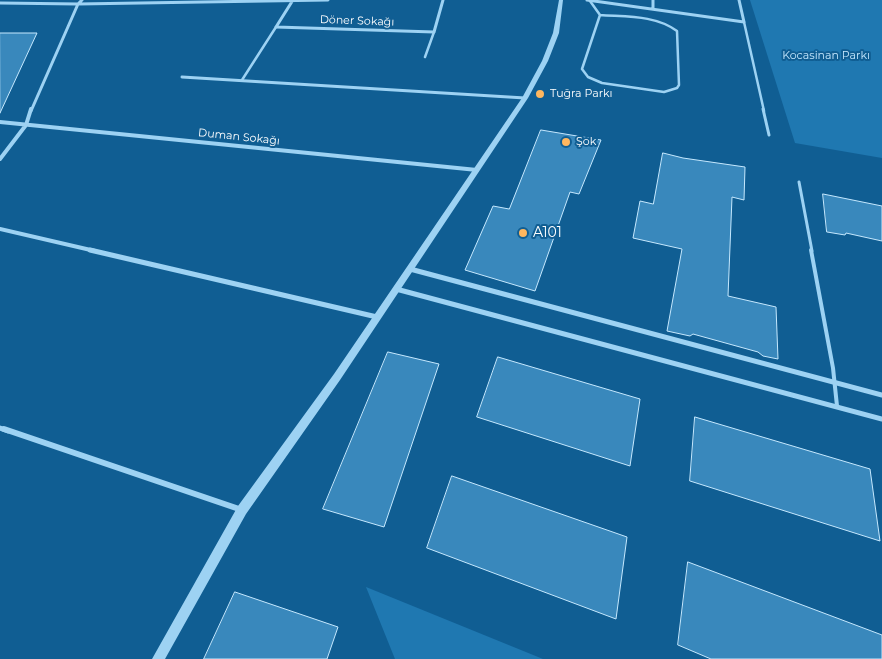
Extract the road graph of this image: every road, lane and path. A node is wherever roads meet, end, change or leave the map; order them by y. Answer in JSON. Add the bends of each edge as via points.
{"nodes":[{"id":1,"x":82,"y":0,"type":"edge"},
{"id":2,"x":293,"y":0,"type":"edge"},
{"id":3,"x":328,"y":0,"type":"edge"},
{"id":4,"x":443,"y":0,"type":"edge"},
{"id":5,"x":561,"y":0,"type":"edge"},
{"id":6,"x":588,"y":0,"type":"edge"},
{"id":7,"x":653,"y":0,"type":"edge"},
{"id":8,"x":739,"y":0,"type":"edge"},
{"id":9,"x":0,"y":3,"type":"edge"},
{"id":10,"x":78,"y":4,"type":"junction"},
{"id":11,"x":653,"y":9,"type":"junction"},
{"id":12,"x":600,"y":15,"type":"junction"},
{"id":13,"x":744,"y":22,"type":"junction"},
{"id":14,"x":276,"y":27,"type":"junction"},
{"id":15,"x":434,"y":32,"type":"junction"},
{"id":16,"x":425,"y":57,"type":"dead end"},
{"id":17,"x":182,"y":76,"type":"dead end"},
{"id":18,"x":242,"y":80,"type":"junction"},
{"id":19,"x":525,"y":98,"type":"junction"},
{"id":20,"x":0,"y":122,"type":"edge"},
{"id":21,"x":26,"y":125,"type":"junction"},
{"id":22,"x":769,"y":135,"type":"dead end"},
{"id":23,"x":0,"y":159,"type":"edge"},
{"id":24,"x":477,"y":170,"type":"junction"},
{"id":25,"x":799,"y":182,"type":"dead end"},
{"id":26,"x":0,"y":229,"type":"edge"},
{"id":27,"x":410,"y":269,"type":"junction"},
{"id":28,"x":396,"y":289,"type":"junction"},
{"id":29,"x":377,"y":317,"type":"junction"},
{"id":30,"x":835,"y":382,"type":"junction"},
{"id":31,"x":882,"y":395,"type":"edge"},
{"id":32,"x":838,"y":406,"type":"junction"},
{"id":33,"x":882,"y":419,"type":"edge"},
{"id":34,"x":0,"y":428,"type":"edge"},
{"id":35,"x":242,"y":510,"type":"junction"},
{"id":36,"x":158,"y":659,"type":"edge"}],
"edges":[{"from":1,"to":10,"type":"street"},
{"from":2,"to":3,"type":"street"},
{"from":2,"to":10,"type":"street"},
{"from":2,"to":14,"type":"street"},
{"from":4,"to":15,"type":"street"},
{"from":5,"to":19,"type":"street","via":[[556,33]]},
{"from":6,"to":11,"type":"street"},
{"from":6,"to":12,"type":"lane"},
{"from":7,"to":11,"type":"street"},
{"from":8,"to":13,"type":"street"},
{"from":9,"to":10,"type":"street"},
{"from":10,"to":21,"type":"street"},
{"from":11,"to":13,"type":"street"},
{"from":12,"to":12,"type":"lane","via":[[582,69],[584,73],[602,83],[664,92],[677,88],[677,31],[674,28],[654,20]]},
{"from":13,"to":22,"type":"lane"},
{"from":14,"to":15,"type":"street","name":"Döner Sokağı"},
{"from":14,"to":18,"type":"lane"},
{"from":15,"to":16,"type":"lane"},
{"from":17,"to":18,"type":"street"},
{"from":18,"to":19,"type":"street"},
{"from":19,"to":24,"type":"street"},
{"from":20,"to":21,"type":"street","name":"Duman Sokağı"},
{"from":21,"to":23,"type":"street"},
{"from":21,"to":24,"type":"street","name":"Duman Sokağı"},
{"from":24,"to":27,"type":"street"},
{"from":25,"to":30,"type":"lane"},
{"from":26,"to":29,"type":"street"},
{"from":27,"to":28,"type":"street"},
{"from":27,"to":30,"type":"street"},
{"from":28,"to":29,"type":"street"},
{"from":28,"to":32,"type":"street"},
{"from":29,"to":35,"type":"street"},
{"from":30,"to":31,"type":"street"},
{"from":30,"to":32,"type":"lane"},
{"from":32,"to":33,"type":"street"},
{"from":34,"to":35,"type":"street"},
{"from":35,"to":36,"type":"street"}]}
